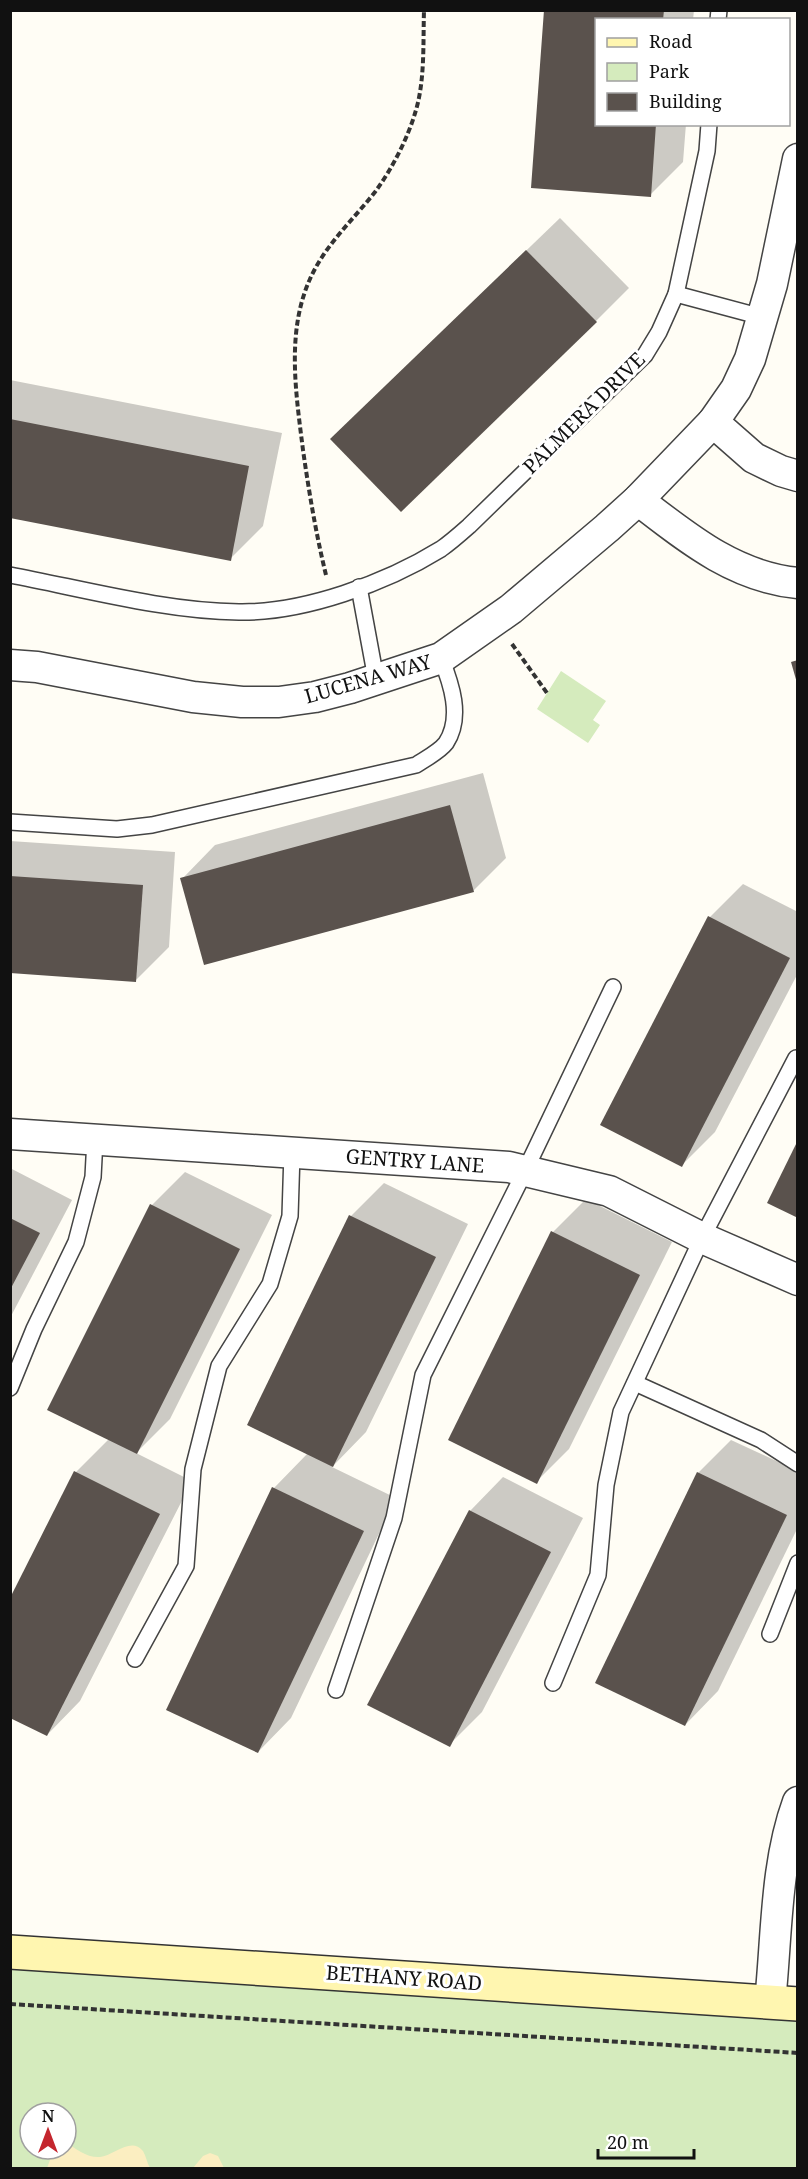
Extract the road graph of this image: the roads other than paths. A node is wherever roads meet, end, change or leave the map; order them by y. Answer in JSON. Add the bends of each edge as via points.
{"nodes":[{"id":1,"x":709,"y":126,"type":"edge"},
{"id":2,"x":797,"y":170,"type":"edge"},
{"id":3,"x":676,"y":294,"type":"junction"},
{"id":4,"x":762,"y":317,"type":"junction"},
{"id":5,"x":713,"y":422,"type":"junction"},
{"id":6,"x":798,"y":476,"type":"edge"},
{"id":7,"x":638,"y":500,"type":"junction"},
{"id":8,"x":10,"y":575,"type":"edge"},
{"id":9,"x":798,"y":583,"type":"edge"},
{"id":10,"x":359,"y":587,"type":"junction"},
{"id":11,"x":441,"y":658,"type":"junction"},
{"id":12,"x":10,"y":664,"type":"edge"},
{"id":13,"x":376,"y":680,"type":"junction"},
{"id":14,"x":10,"y":822,"type":"edge"},
{"id":15,"x":613,"y":987,"type":"dead end"},
{"id":16,"x":796,"y":1058,"type":"edge"},
{"id":17,"x":10,"y":1134,"type":"edge"},
{"id":18,"x":95,"y":1139,"type":"junction"},
{"id":19,"x":292,"y":1153,"type":"junction"},
{"id":20,"x":525,"y":1171,"type":"junction"},
{"id":21,"x":702,"y":1238,"type":"junction"},
{"id":22,"x":798,"y":1280,"type":"edge"},
{"id":23,"x":635,"y":1383,"type":"junction"},
{"id":24,"x":10,"y":1388,"type":"edge"},
{"id":25,"x":798,"y":1464,"type":"edge"},
{"id":26,"x":798,"y":1563,"type":"edge"},
{"id":27,"x":770,"y":1634,"type":"dead end"},
{"id":28,"x":135,"y":1659,"type":"dead end"},
{"id":29,"x":553,"y":1683,"type":"dead end"},
{"id":30,"x":336,"y":1690,"type":"dead end"},
{"id":31,"x":798,"y":1802,"type":"edge"},
{"id":32,"x":10,"y":1952,"type":"edge"},
{"id":33,"x":784,"y":2003,"type":"edge"}],
"edges":[{"from":1,"to":3,"type":"lane","name":"PALMERA DRIVE","via":[[707,152]]},
{"from":2,"to":4,"type":"street"},
{"from":3,"to":4,"type":"lane"},
{"from":3,"to":10,"type":"lane","name":"PALMERA DRIVE","via":[[645,355],[469,526],[442,548],[398,572]]},
{"from":4,"to":5,"type":"street","via":[[736,389]]},
{"from":5,"to":6,"type":"street","via":[[754,458]]},
{"from":5,"to":7,"type":"street"},
{"from":7,"to":9,"type":"street","via":[[729,564]]},
{"from":7,"to":11,"type":"street","name":"LUCENA WAY","via":[[511,609]]},
{"from":8,"to":10,"type":"lane","name":"PALMERA DRIVE","via":[[180,608],[240,612],[285,608]]},
{"from":10,"to":13,"type":"lane"},
{"from":11,"to":13,"type":"street","name":"LUCENA WAY"},
{"from":11,"to":14,"type":"lane","via":[[452,685],[453,725],[445,744],[416,765],[152,825],[117,829]]},
{"from":12,"to":13,"type":"street","name":"LUCENA WAY","via":[[193,698],[242,702],[315,698]]},
{"from":15,"to":20,"type":"lane"},
{"from":16,"to":21,"type":"lane"},
{"from":17,"to":18,"type":"street","name":"GENTRY LANE"},
{"from":18,"to":19,"type":"street","name":"GENTRY LANE"},
{"from":18,"to":24,"type":"lane","via":[[93,1177],[76,1242]]},
{"from":19,"to":20,"type":"street","name":"GENTRY LANE"},
{"from":19,"to":28,"type":"lane","via":[[290,1216],[270,1284],[219,1366],[193,1469],[186,1566]]},
{"from":20,"to":21,"type":"street","name":"GENTRY LANE","via":[[609,1191]]},
{"from":20,"to":30,"type":"lane","via":[[423,1375],[394,1518]]},
{"from":21,"to":22,"type":"street","name":"GENTRY LANE"},
{"from":21,"to":23,"type":"lane"},
{"from":23,"to":25,"type":"lane","via":[[761,1440]]},
{"from":23,"to":29,"type":"lane","via":[[621,1412],[606,1485],[598,1575]]},
{"from":26,"to":27,"type":"lane"},
{"from":31,"to":33,"type":"street","via":[[790,1824],[781,1878]]},
{"from":32,"to":33,"type":"main road","name":"BETHANY ROAD"}]}
